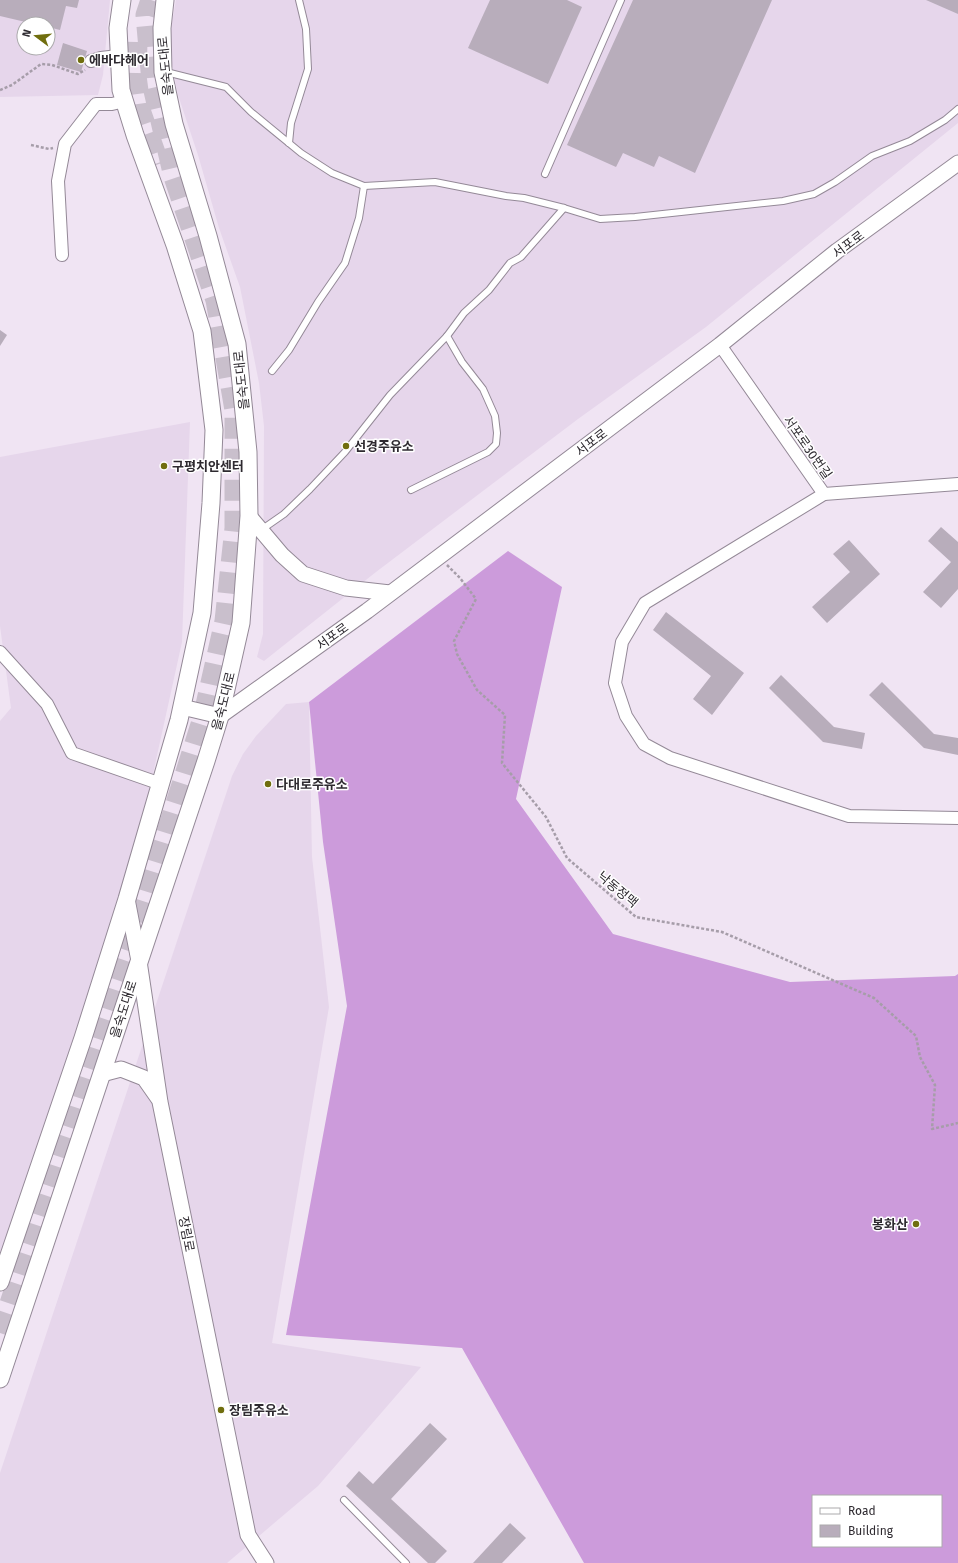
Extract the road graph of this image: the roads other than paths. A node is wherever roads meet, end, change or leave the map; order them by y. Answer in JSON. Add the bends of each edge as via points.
{"nodes":[{"id":1,"x":122,"y":0,"type":"edge"},
{"id":2,"x":165,"y":0,"type":"edge"},
{"id":3,"x":299,"y":0,"type":"edge"},
{"id":4,"x":621,"y":0,"type":"edge"},
{"id":5,"x":118,"y":56,"type":"junction"},
{"id":6,"x":91,"y":62,"type":"road end"},
{"id":7,"x":163,"y":72,"type":"junction"},
{"id":8,"x":125,"y":101,"type":"junction"},
{"id":9,"x":958,"y":109,"type":"edge"},
{"id":10,"x":289,"y":144,"type":"junction"},
{"id":11,"x":958,"y":163,"type":"edge"},
{"id":12,"x":545,"y":174,"type":"dead end"},
{"id":13,"x":364,"y":186,"type":"junction"},
{"id":14,"x":564,"y":208,"type":"junction"},
{"id":15,"x":62,"y":255,"type":"dead end"},
{"id":16,"x":447,"y":336,"type":"junction"},
{"id":17,"x":720,"y":345,"type":"junction"},
{"id":18,"x":272,"y":371,"type":"dead end"},
{"id":19,"x":958,"y":484,"type":"edge"},
{"id":20,"x":411,"y":490,"type":"dead end"},
{"id":21,"x":824,"y":494,"type":"junction"},
{"id":22,"x":249,"y":516,"type":"junction"},
{"id":23,"x":261,"y":530,"type":"junction"},
{"id":24,"x":390,"y":593,"type":"junction"},
{"id":25,"x":0,"y":652,"type":"edge"},
{"id":26,"x":182,"y":707,"type":"junction"},
{"id":27,"x":220,"y":716,"type":"junction"},
{"id":28,"x":161,"y":784,"type":"junction"},
{"id":29,"x":958,"y":818,"type":"edge"},
{"id":30,"x":127,"y":899,"type":"junction"},
{"id":31,"x":139,"y":961,"type":"junction"},
{"id":32,"x":102,"y":1074,"type":"junction"},
{"id":33,"x":160,"y":1102,"type":"junction"},
{"id":34,"x":0,"y":1282,"type":"edge"},
{"id":35,"x":0,"y":1379,"type":"edge"},
{"id":36,"x":344,"y":1500,"type":"dead end"},
{"id":37,"x":266,"y":1563,"type":"edge"},
{"id":38,"x":406,"y":1563,"type":"edge"}],
"edges":[{"from":1,"to":5,"type":"main road"},
{"from":2,"to":7,"type":"main road","name":"을숙도대로","via":[[162,28]]},
{"from":3,"to":10,"type":"lane","via":[[306,29],[308,69],[290,123]]},
{"from":4,"to":12,"type":"lane"},
{"from":5,"to":6,"type":"street"},
{"from":5,"to":8,"type":"main road","via":[[121,90]]},
{"from":7,"to":10,"type":"lane","via":[[226,87]]},
{"from":7,"to":22,"type":"main road","name":"을숙도대로","via":[[174,124],[237,344],[248,452]]},
{"from":8,"to":15,"type":"street","via":[[96,104],[65,144],[58,181]]},
{"from":8,"to":26,"type":"main road","via":[[134,135],[175,245],[202,331],[214,430],[202,613]]},
{"from":9,"to":14,"type":"lane","via":[[910,141],[872,156],[814,194],[783,201],[600,219]]},
{"from":10,"to":13,"type":"lane","via":[[332,173]]},
{"from":11,"to":17,"type":"street","name":"서포로","via":[[837,251]]},
{"from":13,"to":14,"type":"lane","via":[[435,182]]},
{"from":13,"to":18,"type":"lane","via":[[359,218],[345,263],[289,350]]},
{"from":14,"to":16,"type":"lane","via":[[532,245],[510,263],[489,290],[464,313]]},
{"from":16,"to":20,"type":"lane","via":[[489,403],[494,416],[496,444],[488,452]]},
{"from":16,"to":23,"type":"lane","via":[[390,395],[345,452],[310,489],[284,514]]},
{"from":17,"to":21,"type":"street","name":"서포로30번길"},
{"from":17,"to":24,"type":"street","name":"서포로"},
{"from":19,"to":21,"type":"street","name":"서포로30번길"},
{"from":21,"to":29,"type":"street","via":[[645,603],[622,642],[615,683],[626,716],[644,744],[670,758],[849,816]]},
{"from":22,"to":23,"type":"street"},
{"from":22,"to":27,"type":"main road","name":"을숙도대로","via":[[241,623]]},
{"from":23,"to":24,"type":"street","via":[[282,555],[303,574],[346,588]]},
{"from":24,"to":27,"type":"street","name":"서포로"},
{"from":25,"to":28,"type":"street","via":[[47,704],[72,753]]},
{"from":26,"to":27,"type":"street"},
{"from":26,"to":28,"type":"main road"},
{"from":27,"to":31,"type":"main road","name":"을숙도대로"},
{"from":28,"to":30,"type":"main road"},
{"from":30,"to":31,"type":"street","name":"장림로"},
{"from":30,"to":34,"type":"main road","via":[[84,1038]]},
{"from":31,"to":32,"type":"main road","name":"을숙도대로"},
{"from":31,"to":33,"type":"street","name":"장림로"},
{"from":32,"to":33,"type":"street","via":[[121,1069],[144,1078]]},
{"from":32,"to":35,"type":"main road","name":"을숙도대로"},
{"from":33,"to":37,"type":"street","name":"장림로","via":[[248,1536]]},
{"from":36,"to":38,"type":"lane"}]}
